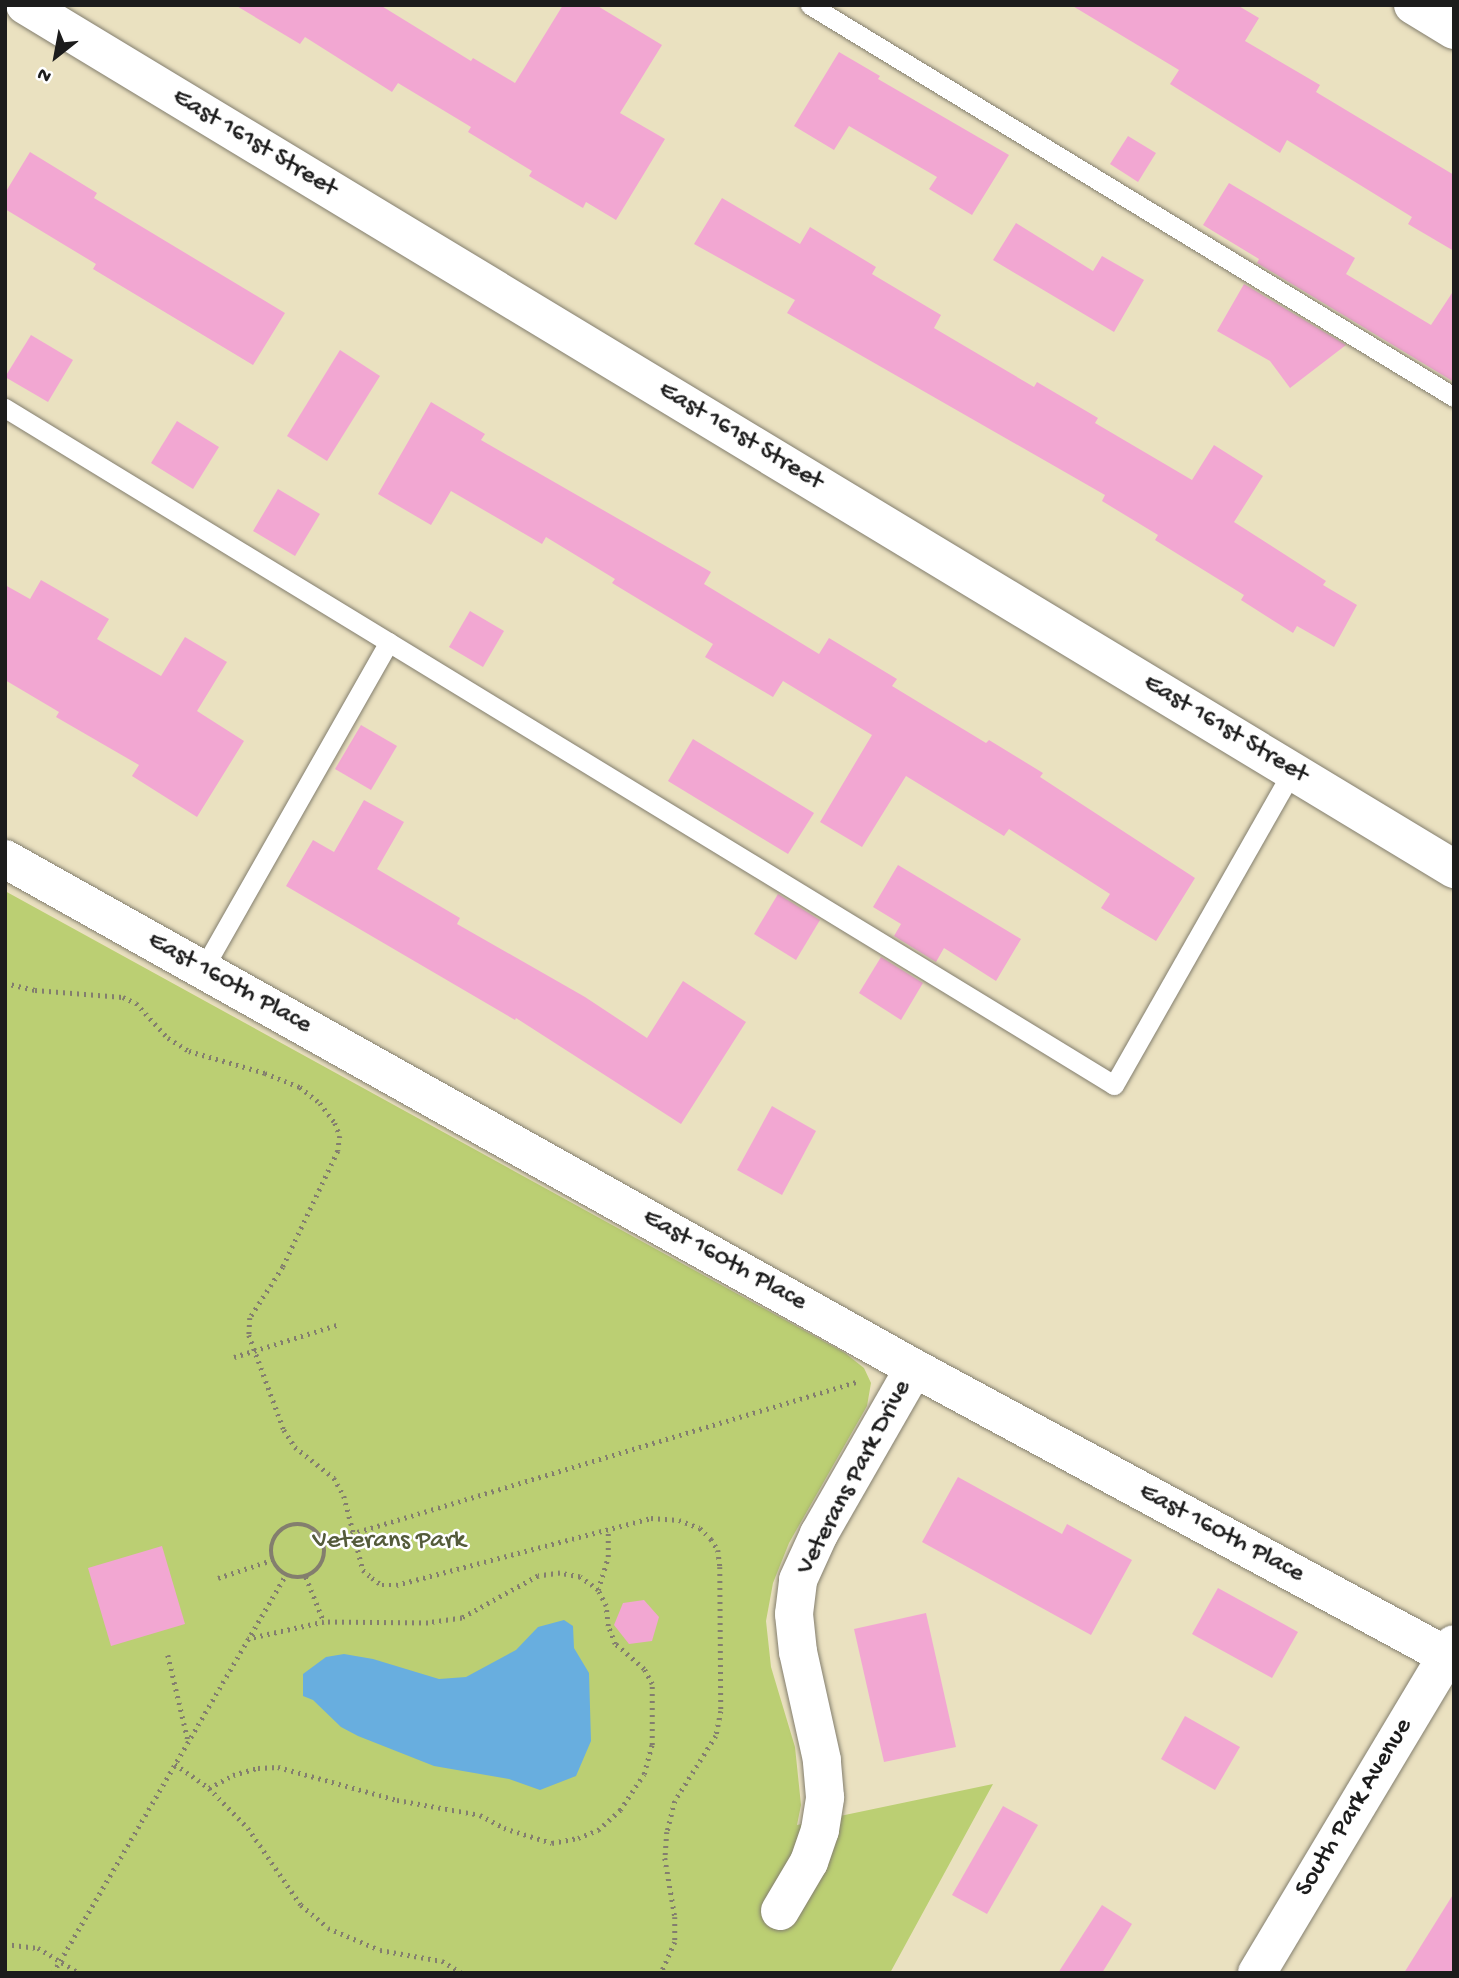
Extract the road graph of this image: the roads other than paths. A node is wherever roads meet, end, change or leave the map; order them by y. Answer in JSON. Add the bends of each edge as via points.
{"nodes":[{"id":1,"x":25,"y":5,"type":"edge"},
{"id":2,"x":810,"y":5,"type":"edge"},
{"id":3,"x":1413,"y":5,"type":"edge"},
{"id":4,"x":1454,"y":30,"type":"edge"},
{"id":5,"x":1454,"y":397,"type":"edge"},
{"id":6,"x":5,"y":408,"type":"edge"},
{"id":7,"x":389,"y":642,"type":"junction"},
{"id":8,"x":1293,"y":770,"type":"junction"},
{"id":9,"x":5,"y":859,"type":"edge"},
{"id":10,"x":1454,"y":869,"type":"edge"},
{"id":11,"x":203,"y":970,"type":"junction"},
{"id":12,"x":914,"y":1368,"type":"junction"},
{"id":13,"x":1450,"y":1650,"type":"edge"},
{"id":14,"x":780,"y":1912,"type":"dead end"},
{"id":15,"x":1257,"y":1973,"type":"edge"}],
"edges":[{"from":1,"to":8,"type":"street","name":"East 161st Street"},
{"from":2,"to":5,"type":"lane"},
{"from":3,"to":4,"type":"street"},
{"from":6,"to":7,"type":"lane"},
{"from":7,"to":8,"type":"lane","via":[[1114,1085]]},
{"from":7,"to":11,"type":"lane"},
{"from":8,"to":10,"type":"street","name":"East 161st Street"},
{"from":9,"to":11,"type":"street","name":"East 160th Place"},
{"from":11,"to":12,"type":"street","name":"East 160th Place"},
{"from":12,"to":13,"type":"street","name":"East 160th Place"},
{"from":12,"to":14,"type":"street","name":"Veterans Park Drive","via":[[819,1534],[798,1580],[797,1639],[822,1760],[825,1797],[810,1862]]},
{"from":13,"to":15,"type":"street","name":"South Park Avenue"}]}
